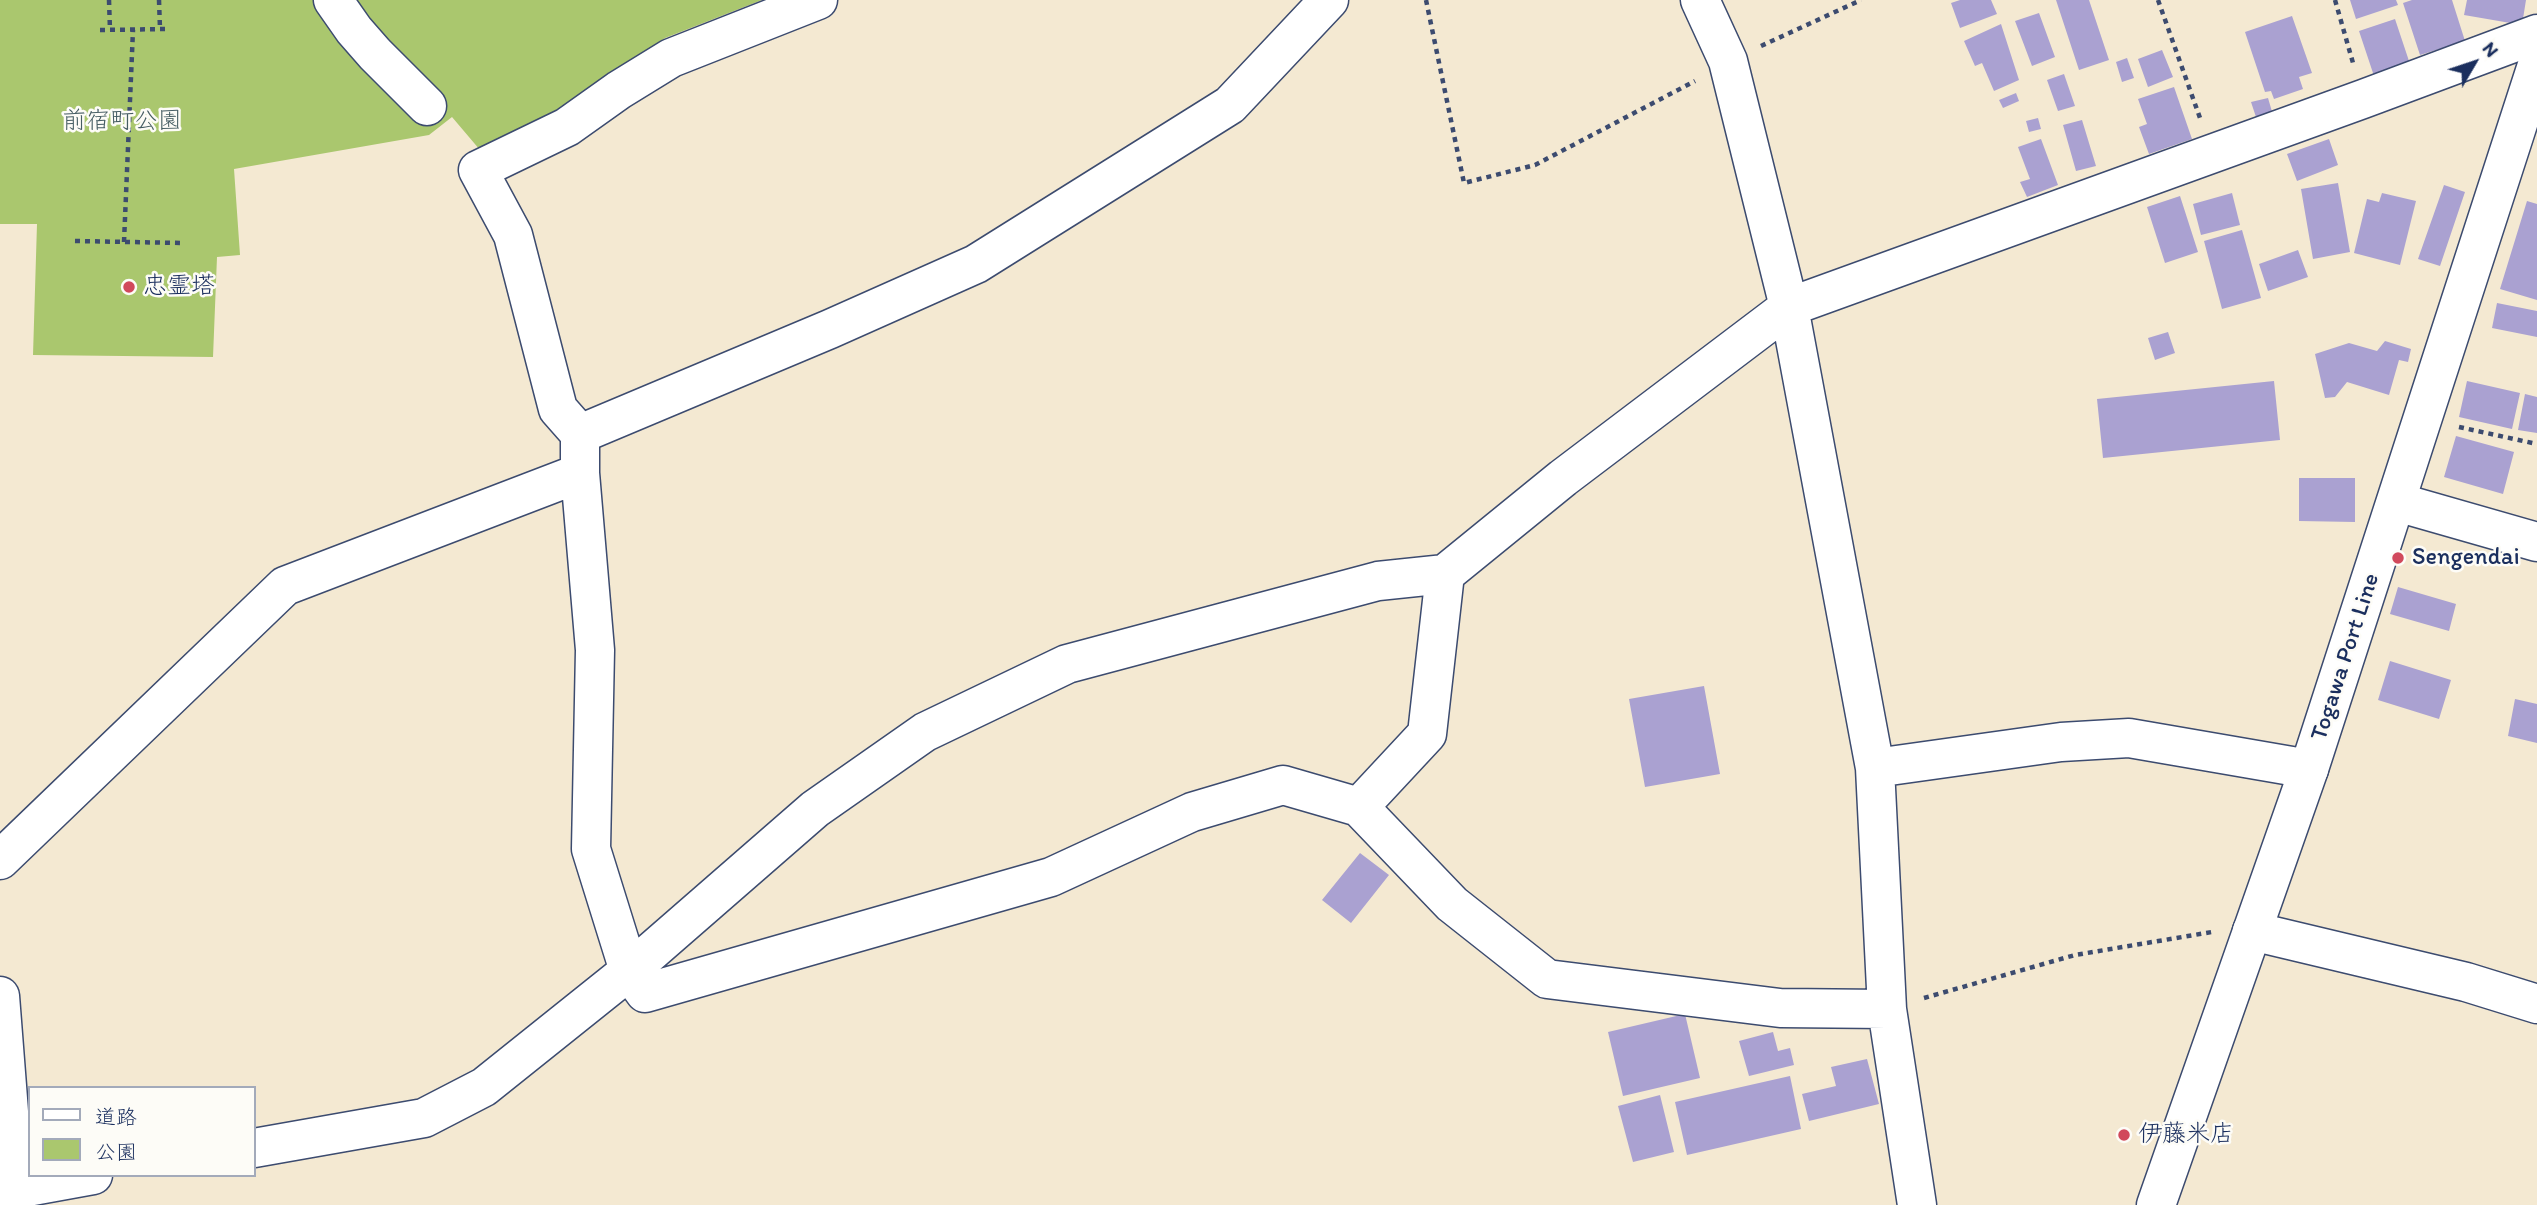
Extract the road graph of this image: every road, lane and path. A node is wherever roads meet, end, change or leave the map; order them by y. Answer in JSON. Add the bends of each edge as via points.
{"nodes":[{"id":1,"x":109,"y":0,"type":"edge"},
{"id":2,"x":159,"y":0,"type":"edge"},
{"id":3,"x":333,"y":0,"type":"edge"},
{"id":4,"x":818,"y":0,"type":"edge"},
{"id":5,"x":1329,"y":0,"type":"edge"},
{"id":6,"x":1426,"y":0,"type":"edge"},
{"id":7,"x":1700,"y":0,"type":"edge"},
{"id":8,"x":1861,"y":0,"type":"edge"},
{"id":9,"x":2158,"y":0,"type":"edge"},
{"id":10,"x":2335,"y":0,"type":"edge"},
{"id":11,"x":160,"y":29,"type":"junction"},
{"id":12,"x":167,"y":29,"type":"dead end"},
{"id":13,"x":100,"y":30,"type":"dead end"},
{"id":14,"x":110,"y":30,"type":"junction"},
{"id":15,"x":133,"y":30,"type":"junction"},
{"id":16,"x":2537,"y":34,"type":"edge"},
{"id":17,"x":1728,"y":61,"type":"junction"},
{"id":18,"x":2537,"y":65,"type":"edge"},
{"id":19,"x":2363,"y":99,"type":"junction"},
{"id":20,"x":427,"y":106,"type":"dead end"},
{"id":21,"x":2213,"y":154,"type":"junction"},
{"id":22,"x":75,"y":241,"type":"dead end"},
{"id":23,"x":124,"y":242,"type":"junction"},
{"id":24,"x":183,"y":243,"type":"dead end"},
{"id":25,"x":1789,"y":307,"type":"junction"},
{"id":26,"x":2424,"y":419,"type":"junction"},
{"id":27,"x":580,"y":435,"type":"junction"},
{"id":28,"x":2537,"y":444,"type":"edge"},
{"id":29,"x":580,"y":473,"type":"junction"},
{"id":30,"x":2397,"y":502,"type":"junction"},
{"id":31,"x":2537,"y":542,"type":"edge"},
{"id":32,"x":1445,"y":574,"type":"junction"},
{"id":33,"x":1875,"y":768,"type":"junction"},
{"id":34,"x":2309,"y":769,"type":"junction"},
{"id":35,"x":1359,"y":807,"type":"junction"},
{"id":36,"x":0,"y":860,"type":"edge"},
{"id":37,"x":2252,"y":931,"type":"junction"},
{"id":38,"x":629,"y":971,"type":"junction"},
{"id":39,"x":0,"y":996,"type":"edge"},
{"id":40,"x":2537,"y":1004,"type":"edge"},
{"id":41,"x":1886,"y":1009,"type":"junction"},
{"id":42,"x":256,"y":1148,"type":"edge"},
{"id":43,"x":82,"y":1177,"type":"edge"},
{"id":44,"x":8,"y":1190,"type":"edge"},
{"id":45,"x":1917,"y":1205,"type":"edge"},
{"id":46,"x":2156,"y":1205,"type":"edge"}],
"edges":[{"from":1,"to":14,"type":"path"},
{"from":2,"to":11,"type":"path"},
{"from":3,"to":20,"type":"street","via":[[368,46]]},
{"from":4,"to":27,"type":"street","via":[[671,58],[566,127],[478,170],[513,235],[558,410]]},
{"from":5,"to":27,"type":"street","via":[[1230,105],[976,264]]},
{"from":6,"to":17,"type":"path","via":[[1464,183],[1535,165]]},
{"from":7,"to":17,"type":"street"},
{"from":8,"to":17,"type":"path"},
{"from":9,"to":21,"type":"path"},
{"from":10,"to":19,"type":"path"},
{"from":11,"to":12,"type":"path"},
{"from":11,"to":15,"type":"path"},
{"from":13,"to":14,"type":"path"},
{"from":14,"to":15,"type":"path"},
{"from":15,"to":23,"type":"path"},
{"from":16,"to":19,"type":"street"},
{"from":17,"to":25,"type":"street"},
{"from":18,"to":26,"type":"street","name":"Togawa Port Line"},
{"from":19,"to":21,"type":"street"},
{"from":21,"to":25,"type":"street"},
{"from":22,"to":23,"type":"path"},
{"from":23,"to":24,"type":"path"},
{"from":25,"to":32,"type":"street"},
{"from":25,"to":33,"type":"street"},
{"from":26,"to":28,"type":"path"},
{"from":26,"to":30,"type":"street","name":"Togawa Port Line"},
{"from":27,"to":29,"type":"street"},
{"from":29,"to":36,"type":"street","via":[[285,586]]},
{"from":29,"to":38,"type":"street","via":[[595,650],[591,849]]},
{"from":30,"to":31,"type":"street"},
{"from":30,"to":34,"type":"street","name":"Togawa Port Line"},
{"from":32,"to":35,"type":"street","via":[[1427,734]]},
{"from":32,"to":38,"type":"street","via":[[1378,581],[1067,664],[925,732],[815,809]]},
{"from":33,"to":34,"type":"street","via":[[2062,742],[2129,738]]},
{"from":33,"to":41,"type":"street"},
{"from":34,"to":37,"type":"street","name":"Togawa Port Line"},
{"from":35,"to":38,"type":"street","via":[[1283,785],[1192,812],[1051,877],[645,993]]},
{"from":35,"to":41,"type":"street","via":[[1452,904],[1547,979],[1780,1008]]},
{"from":37,"to":40,"type":"street","via":[[2466,982]]},
{"from":37,"to":41,"type":"path","via":[[2224,930],[2075,955]]},
{"from":37,"to":46,"type":"street","name":"Togawa Port Line"},
{"from":38,"to":42,"type":"street","via":[[484,1087],[424,1118]]},
{"from":39,"to":44,"type":"street"},
{"from":41,"to":45,"type":"street"},
{"from":43,"to":44,"type":"street"}]}
